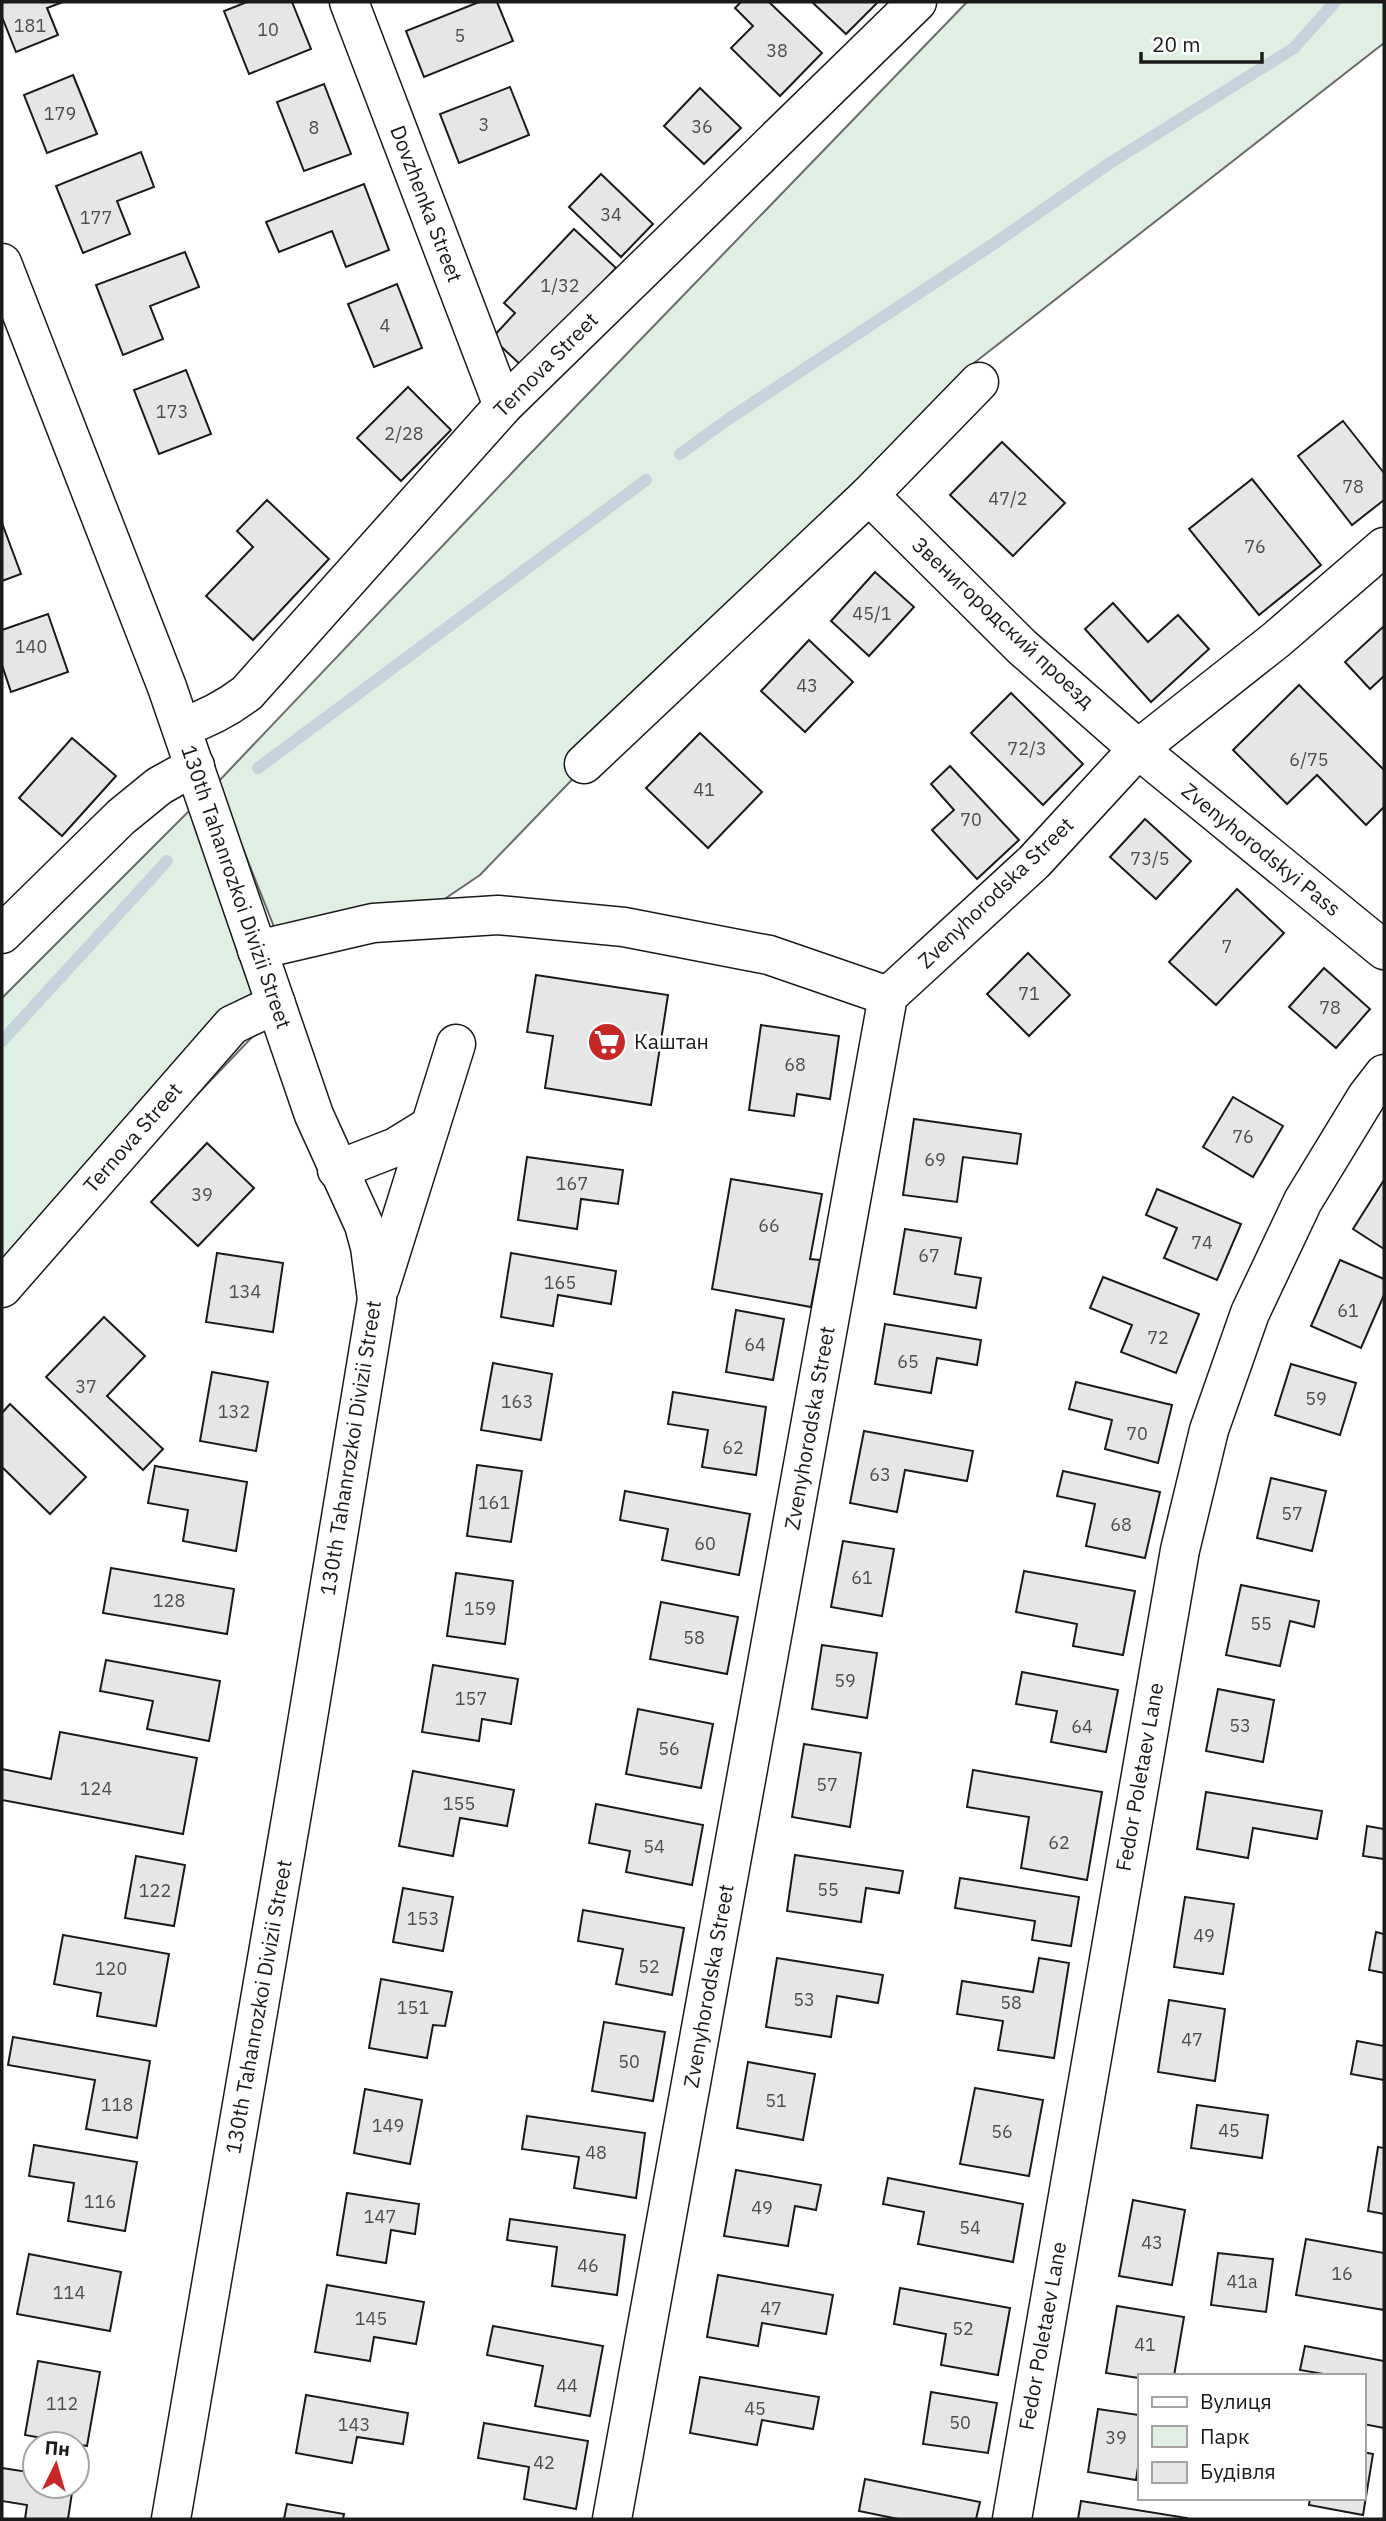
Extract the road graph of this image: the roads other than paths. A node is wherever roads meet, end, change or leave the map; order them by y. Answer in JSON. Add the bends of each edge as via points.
{"nodes":[{"id":1,"x":349,"y":2,"type":"edge"},
{"id":2,"x":917,"y":2,"type":"edge"},
{"id":3,"x":2,"y":262,"type":"edge"},
{"id":4,"x":979,"y":382,"type":"dead end"},
{"id":5,"x":503,"y":406,"type":"junction"},
{"id":6,"x":869,"y":495,"type":"junction"},
{"id":7,"x":1384,"y":547,"type":"edge"},
{"id":8,"x":182,"y":727,"type":"junction"},
{"id":9,"x":1138,"y":749,"type":"junction"},
{"id":10,"x":584,"y":764,"type":"dead end"},
{"id":11,"x":195,"y":766,"type":"junction"},
{"id":12,"x":2,"y":933,"type":"edge"},
{"id":13,"x":257,"y":950,"type":"junction"},
{"id":14,"x":1384,"y":950,"type":"edge"},
{"id":15,"x":888,"y":996,"type":"junction"},
{"id":16,"x":276,"y":1004,"type":"junction"},
{"id":17,"x":456,"y":1044,"type":"dead end"},
{"id":18,"x":1384,"y":1074,"type":"edge"},
{"id":19,"x":430,"y":1126,"type":"junction"},
{"id":20,"x":338,"y":1171,"type":"junction"},
{"id":21,"x":2,"y":1288,"type":"edge"},
{"id":22,"x":377,"y":1299,"type":"junction"},
{"id":23,"x":171,"y":2519,"type":"edge"},
{"id":24,"x":612,"y":2519,"type":"edge"},
{"id":25,"x":1012,"y":2519,"type":"edge"}],
"edges":[{"from":1,"to":5,"type":"street","name":"Dovzhenka Street"},
{"from":2,"to":5,"type":"street","name":"Ternova Street"},
{"from":3,"to":8,"type":"street","name":"130th Tahanrozkoi Divizii Street"},
{"from":4,"to":6,"type":"street"},
{"from":5,"to":8,"type":"street","name":"Ternova Street","via":[[247,693],[226,709]]},
{"from":6,"to":9,"type":"street","name":"Звенигородский проезд","via":[[1022,647]]},
{"from":6,"to":10,"type":"street"},
{"from":7,"to":9,"type":"street","name":"Zvenyhorodska Street"},
{"from":8,"to":11,"type":"street","name":"130th Tahanrozkoi Divizii Street"},
{"from":9,"to":14,"type":"street","name":"Zvenyhorodskyi Pass"},
{"from":9,"to":15,"type":"street","name":"Zvenyhorodska Street","via":[[1034,862]]},
{"from":11,"to":12,"type":"street","via":[[159,786],[121,817]]},
{"from":11,"to":13,"type":"street","name":"130th Tahanrozkoi Divizii Street"},
{"from":13,"to":15,"type":"street","via":[[373,923],[498,915],[624,927],[769,955]]},
{"from":13,"to":16,"type":"street","name":"130th Tahanrozkoi Divizii Street"},
{"from":15,"to":24,"type":"street","name":"Zvenyhorodska Street"},
{"from":16,"to":20,"type":"street","name":"130th Tahanrozkoi Divizii Street"},
{"from":16,"to":21,"type":"street","name":"Ternova Street","via":[[232,1025]]},
{"from":17,"to":19,"type":"street"},
{"from":18,"to":25,"type":"street","name":"Fedor Poletaev Lane","via":[[1303,1201],[1250,1313],[1209,1430],[1180,1550]]},
{"from":19,"to":20,"type":"street","via":[[396,1147]]},
{"from":19,"to":22,"type":"street"},
{"from":20,"to":22,"type":"street","name":"130th Tahanrozkoi Divizii Street","via":[[364,1225]]},
{"from":22,"to":23,"type":"street","name":"130th Tahanrozkoi Divizii Street"}]}
